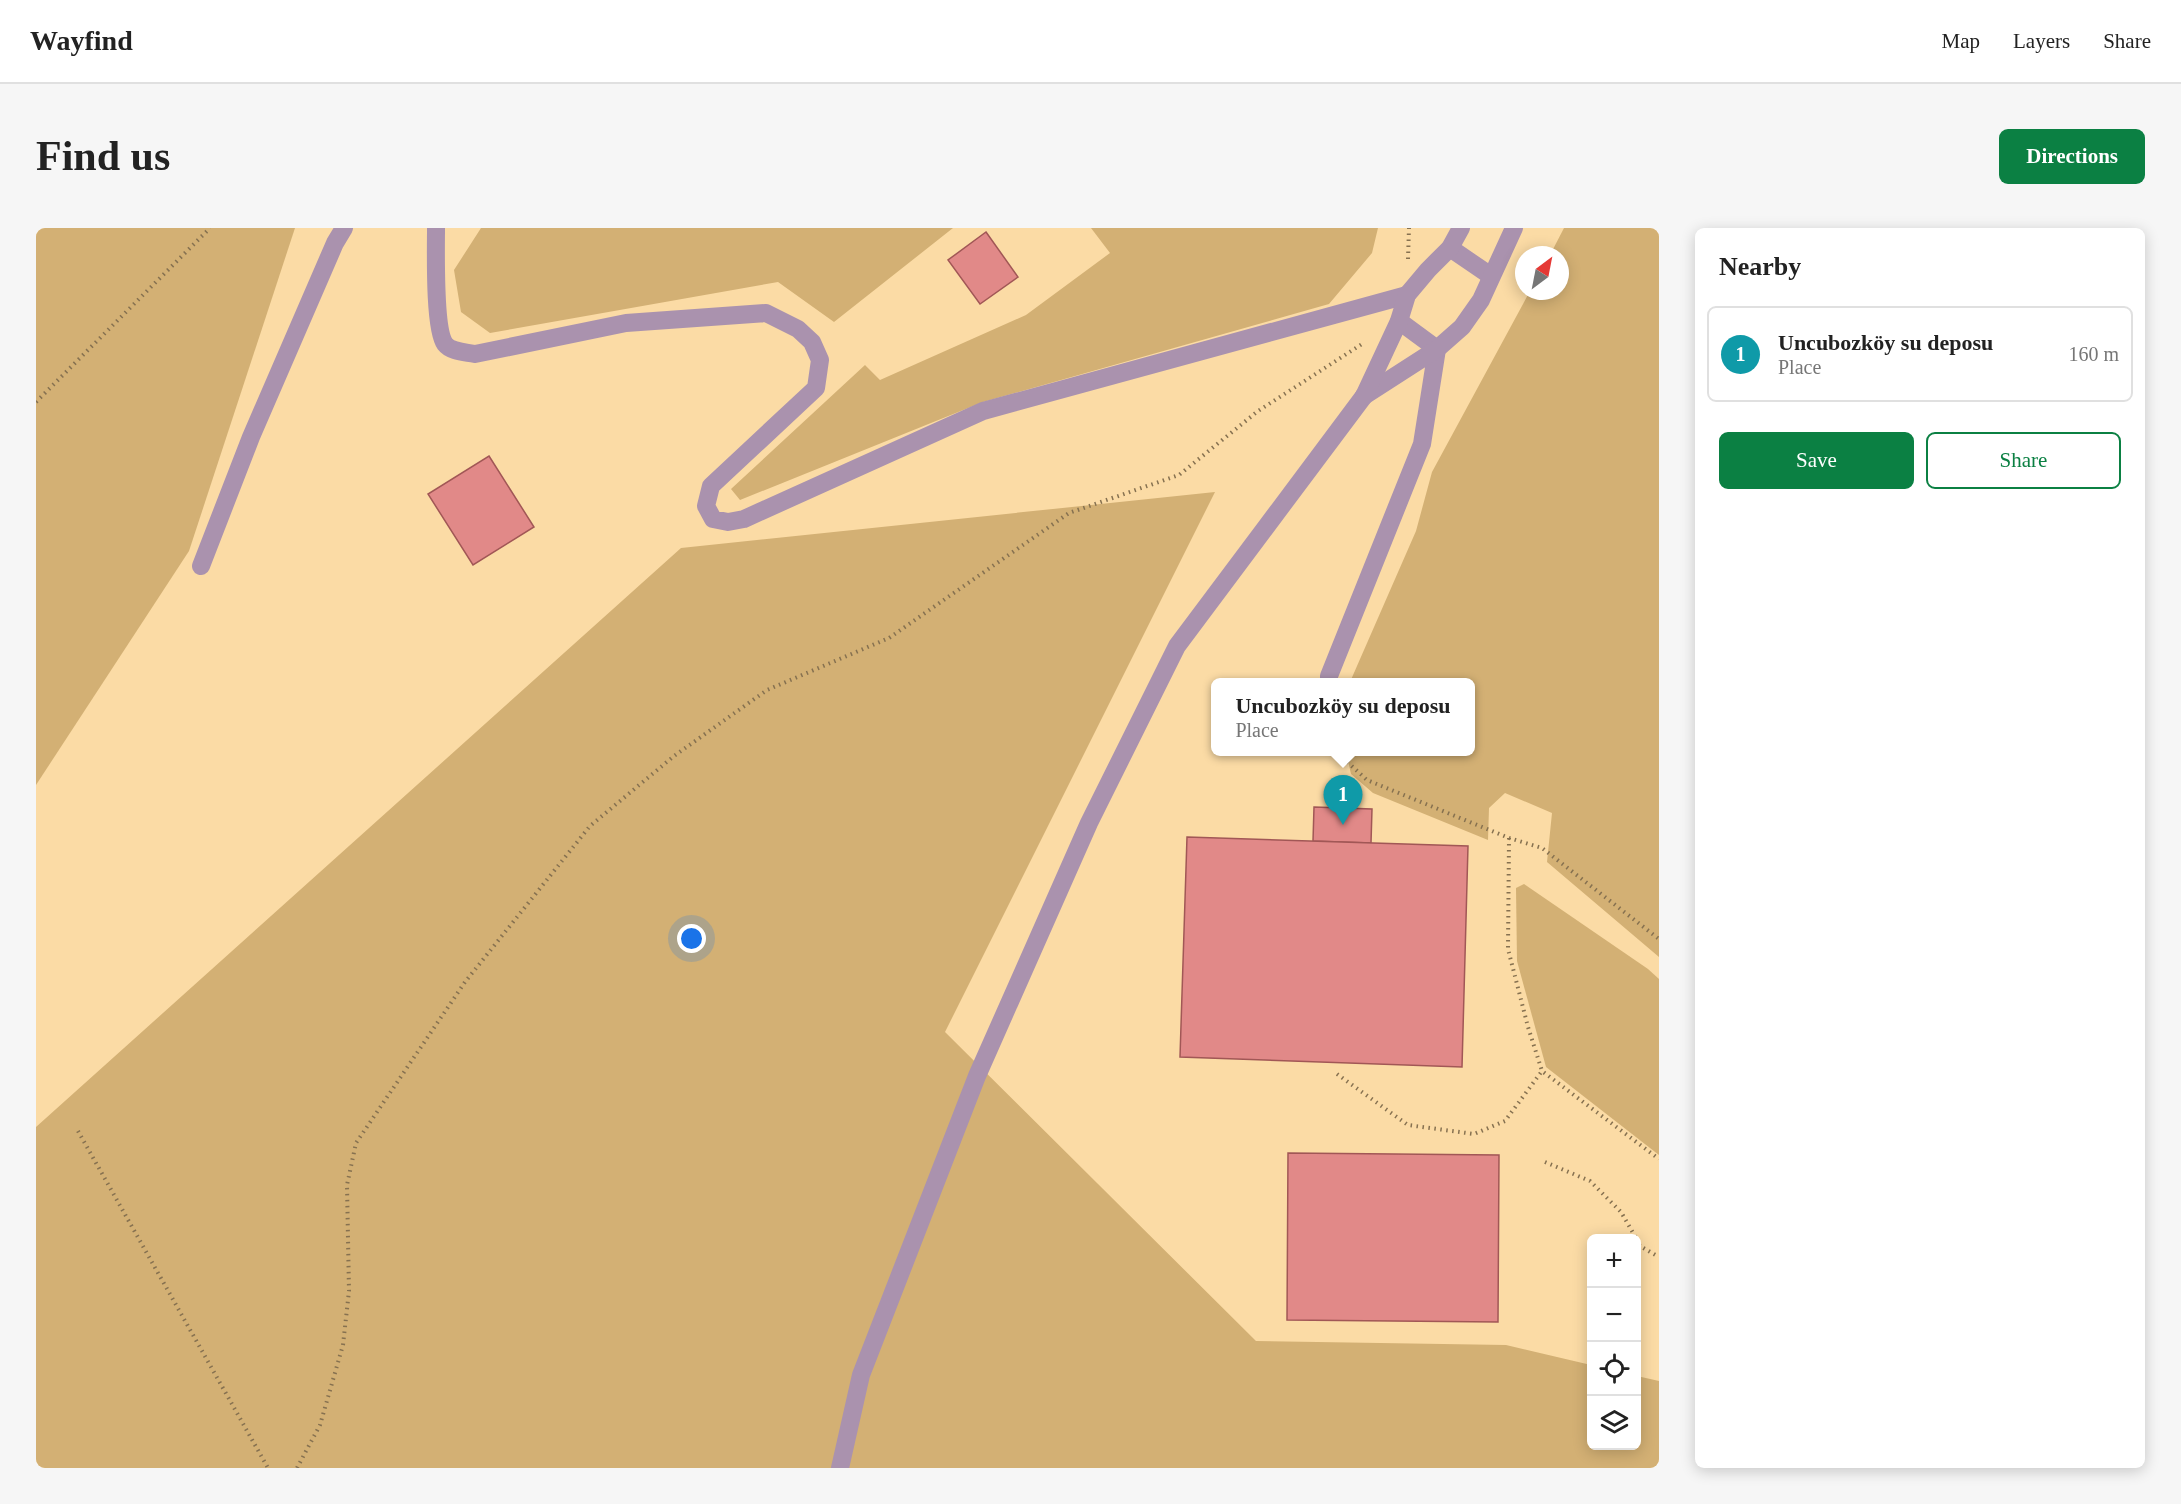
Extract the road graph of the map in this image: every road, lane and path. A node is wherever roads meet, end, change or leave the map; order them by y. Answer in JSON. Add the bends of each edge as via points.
{"nodes":[{"id":1,"x":210,"y":228,"type":"edge"},
{"id":2,"x":345,"y":228,"type":"edge"},
{"id":3,"x":436,"y":228,"type":"edge"},
{"id":4,"x":1461,"y":228,"type":"edge"},
{"id":5,"x":1514,"y":228,"type":"edge"},
{"id":6,"x":1450,"y":248,"type":"junction"},
{"id":7,"x":1491,"y":276,"type":"junction"},
{"id":8,"x":1407,"y":296,"type":"junction"},
{"id":9,"x":1399,"y":321,"type":"junction"},
{"id":10,"x":1437,"y":349,"type":"junction"},
{"id":11,"x":1364,"y":396,"type":"junction"},
{"id":12,"x":36,"y":402,"type":"edge"},
{"id":13,"x":201,"y":566,"type":"dead end"},
{"id":14,"x":1329,"y":678,"type":"edge"},
{"id":15,"x":1343,"y":756,"type":"edge"},
{"id":16,"x":1509,"y":838,"type":"junction"},
{"id":17,"x":1659,"y":939,"type":"edge"},
{"id":18,"x":1542,"y":1071,"type":"junction"},
{"id":19,"x":1337,"y":1074,"type":"dead end"},
{"id":20,"x":78,"y":1131,"type":"dead end"},
{"id":21,"x":1659,"y":1159,"type":"edge"},
{"id":22,"x":1545,"y":1162,"type":"dead end"},
{"id":23,"x":1633,"y":1234,"type":"edge"},
{"id":24,"x":1641,"y":1247,"type":"edge"},
{"id":25,"x":1659,"y":1257,"type":"edge"},
{"id":26,"x":268,"y":1468,"type":"edge"},
{"id":27,"x":297,"y":1468,"type":"edge"},
{"id":28,"x":840,"y":1468,"type":"edge"}],
"edges":[{"from":1,"to":12,"type":"path"},
{"from":2,"to":13,"type":"street","via":[[281,366]]},
{"from":3,"to":8,"type":"street","via":[[439,322],[445,343],[452,349],[475,354],[626,323],[766,313],[798,328],[812,342],[820,360],[816,388],[711,486],[706,506],[713,519],[728,522],[744,519],[983,411]]},
{"from":4,"to":6,"type":"street"},
{"from":5,"to":7,"type":"street"},
{"from":6,"to":7,"type":"street"},
{"from":6,"to":8,"type":"street"},
{"from":7,"to":10,"type":"street","via":[[1481,300],[1462,327]]},
{"from":8,"to":9,"type":"street"},
{"from":9,"to":10,"type":"street"},
{"from":9,"to":11,"type":"street"},
{"from":9,"to":27,"type":"path","via":[[1258,411],[1179,475],[1069,513],[889,638],[767,690],[674,756],[590,826],[465,982],[356,1143],[347,1185],[349,1291],[343,1345],[320,1425]]},
{"from":10,"to":11,"type":"street"},
{"from":10,"to":14,"type":"street","via":[[1422,444]]},
{"from":11,"to":28,"type":"street","via":[[1177,646],[1089,823],[977,1076],[861,1375]]},
{"from":15,"to":16,"type":"path","via":[[1367,780]]},
{"from":16,"to":17,"type":"path","via":[[1542,848]]},
{"from":16,"to":18,"type":"path","via":[[1508,949]]},
{"from":18,"to":19,"type":"path","via":[[1504,1121],[1474,1134],[1408,1125]]},
{"from":18,"to":21,"type":"path"},
{"from":20,"to":26,"type":"path"},
{"from":22,"to":23,"type":"path","via":[[1590,1181],[1621,1212]]},
{"from":24,"to":25,"type":"path"}]}
